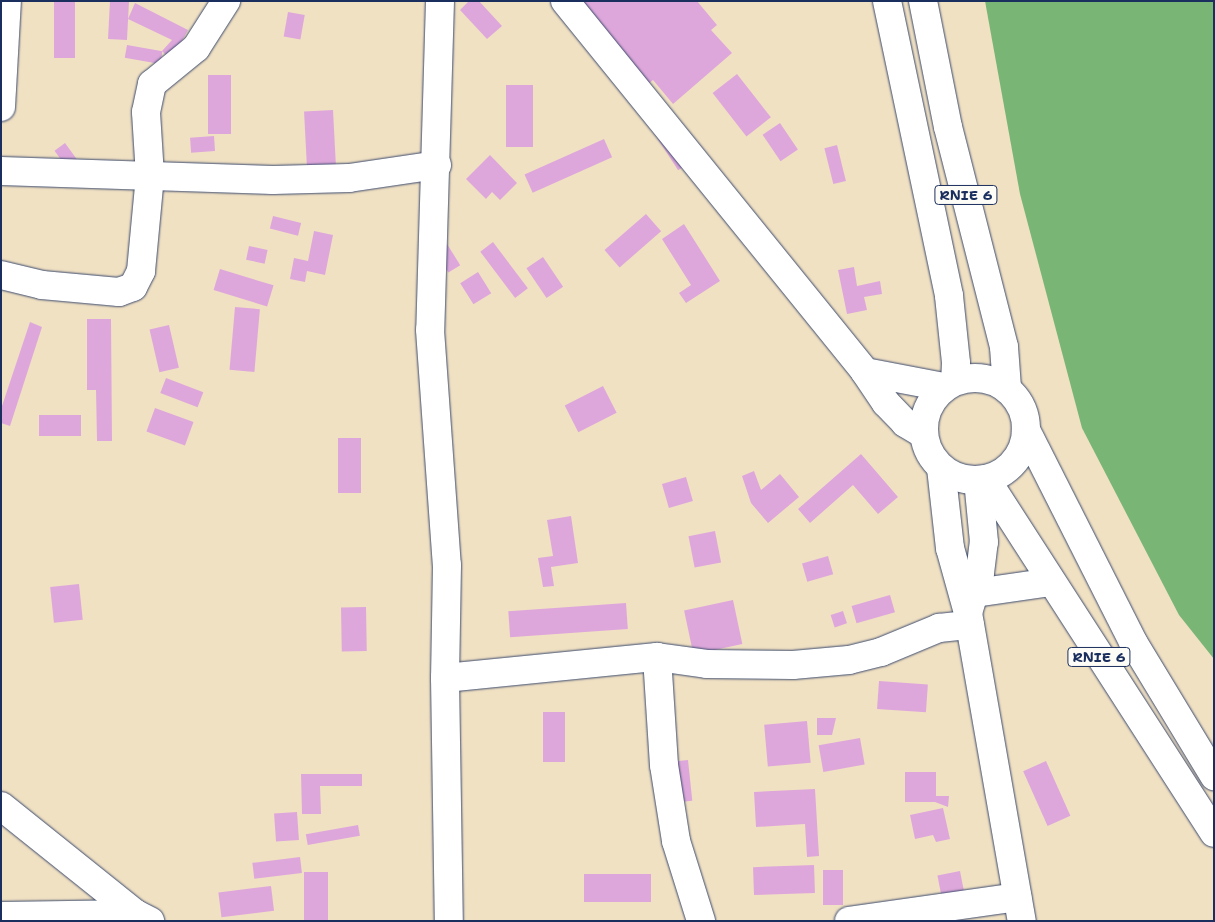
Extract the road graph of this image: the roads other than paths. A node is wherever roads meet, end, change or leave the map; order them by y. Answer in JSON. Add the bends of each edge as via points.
{"nodes":[{"id":1,"x":7,"y":1,"type":"edge"},
{"id":2,"x":226,"y":1,"type":"edge"},
{"id":3,"x":440,"y":1,"type":"edge"},
{"id":4,"x":565,"y":1,"type":"edge"},
{"id":5,"x":887,"y":1,"type":"edge"},
{"id":6,"x":923,"y":1,"type":"edge"},
{"id":7,"x":1,"y":107,"type":"edge"},
{"id":8,"x":437,"y":165,"type":"junction"},
{"id":9,"x":1,"y":171,"type":"edge"},
{"id":10,"x":150,"y":176,"type":"junction"},
{"id":11,"x":1,"y":275,"type":"edge"},
{"id":12,"x":865,"y":372,"type":"junction"},
{"id":13,"x":949,"y":384,"type":"junction"},
{"id":14,"x":1007,"y":388,"type":"junction"},
{"id":15,"x":1026,"y":430,"type":"junction"},
{"id":16,"x":923,"y":434,"type":"junction"},
{"id":17,"x":941,"y":468,"type":"junction"},
{"id":18,"x":982,"y":480,"type":"junction"},
{"id":19,"x":1051,"y":582,"type":"junction"},
{"id":20,"x":971,"y":610,"type":"junction"},
{"id":21,"x":657,"y":657,"type":"junction"},
{"id":22,"x":445,"y":678,"type":"junction"},
{"id":23,"x":1214,"y":776,"type":"edge"},
{"id":24,"x":1,"y":806,"type":"edge"},
{"id":25,"x":1214,"y":834,"type":"edge"},
{"id":26,"x":1020,"y":909,"type":"edge"},
{"id":27,"x":1,"y":916,"type":"edge"},
{"id":28,"x":143,"y":917,"type":"edge"},
{"id":29,"x":449,"y":921,"type":"edge"},
{"id":30,"x":701,"y":921,"type":"edge"},
{"id":31,"x":849,"y":921,"type":"edge"}],
"edges":[{"from":1,"to":7,"type":"street"},
{"from":2,"to":10,"type":"street","via":[[196,48],[152,84],[146,112]]},
{"from":3,"to":8,"type":"street"},
{"from":4,"to":12,"type":"street"},
{"from":5,"to":13,"type":"street","number":"RNIE 6","via":[[949,296],[956,363]]},
{"from":6,"to":14,"type":"street","number":"RNIE 6","via":[[948,127],[1004,346]]},
{"from":8,"to":10,"type":"street","via":[[348,178],[272,180]]},
{"from":8,"to":22,"type":"street","via":[[430,330],[447,565]]},
{"from":9,"to":10,"type":"street"},
{"from":10,"to":11,"type":"street","via":[[141,271],[133,287],[119,292],[42,285]]},
{"from":12,"to":13,"type":"street"},
{"from":12,"to":16,"type":"street","via":[[905,423]]},
{"from":13,"to":14,"type":"street","via":[[982,377]]},
{"from":13,"to":16,"type":"street","via":[[932,400],[924,416]]},
{"from":14,"to":15,"type":"street","number":"RNIE 6","via":[[1021,407]]},
{"from":15,"to":18,"type":"street","via":[[1016,458],[1006,470]]},
{"from":15,"to":23,"type":"street","number":"RNIE 6","via":[[1133,642]]},
{"from":16,"to":17,"type":"street","via":[[929,453]]},
{"from":17,"to":18,"type":"street","via":[[958,478]]},
{"from":17,"to":20,"type":"street","via":[[950,548]]},
{"from":18,"to":19,"type":"street","number":"RNIE 6"},
{"from":18,"to":20,"type":"street","via":[[984,542]]},
{"from":19,"to":20,"type":"street"},
{"from":19,"to":25,"type":"street","number":"RNIE 6"},
{"from":20,"to":21,"type":"street","via":[[939,628],[880,652],[849,660],[793,665],[707,664]]},
{"from":20,"to":26,"type":"street"},
{"from":21,"to":22,"type":"street"},
{"from":21,"to":30,"type":"street","via":[[664,766],[676,841]]},
{"from":22,"to":29,"type":"street"},
{"from":24,"to":28,"type":"street"},
{"from":26,"to":31,"type":"street"},
{"from":27,"to":28,"type":"street"}]}
